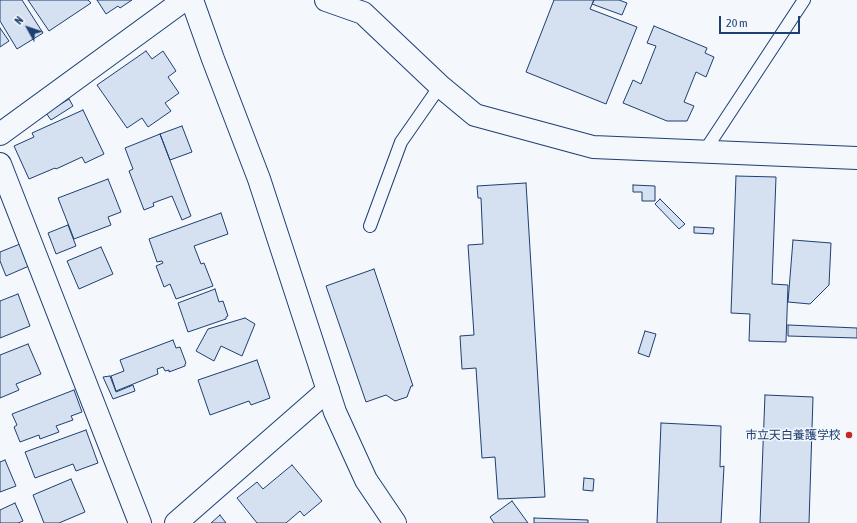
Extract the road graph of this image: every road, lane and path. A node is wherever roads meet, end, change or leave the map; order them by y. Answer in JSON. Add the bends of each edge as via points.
{"nodes":[{"id":1,"x":184,"y":0,"type":"edge"},
{"id":2,"x":192,"y":0,"type":"edge"},
{"id":3,"x":326,"y":0,"type":"edge"},
{"id":4,"x":804,"y":0,"type":"edge"},
{"id":5,"x":440,"y":86,"type":"junction"},
{"id":6,"x":0,"y":134,"type":"edge"},
{"id":7,"x":704,"y":152,"type":"junction"},
{"id":8,"x":857,"y":158,"type":"edge"},
{"id":9,"x":0,"y":164,"type":"edge"},
{"id":10,"x":370,"y":226,"type":"dead end"},
{"id":11,"x":328,"y":390,"type":"junction"},
{"id":12,"x":140,"y":523,"type":"edge"},
{"id":13,"x":176,"y":523,"type":"edge"},
{"id":14,"x":395,"y":523,"type":"edge"}],
"edges":[{"from":1,"to":6,"type":"street"},
{"from":2,"to":11,"type":"street","via":[[259,179]]},
{"from":3,"to":5,"type":"street","via":[[363,13]]},
{"from":4,"to":7,"type":"lane"},
{"from":5,"to":7,"type":"street","via":[[475,115],[592,147]]},
{"from":5,"to":10,"type":"lane","via":[[401,142]]},
{"from":7,"to":8,"type":"street"},
{"from":9,"to":12,"type":"street"},
{"from":11,"to":13,"type":"street"},
{"from":11,"to":14,"type":"street","via":[[335,412],[366,480]]}]}
